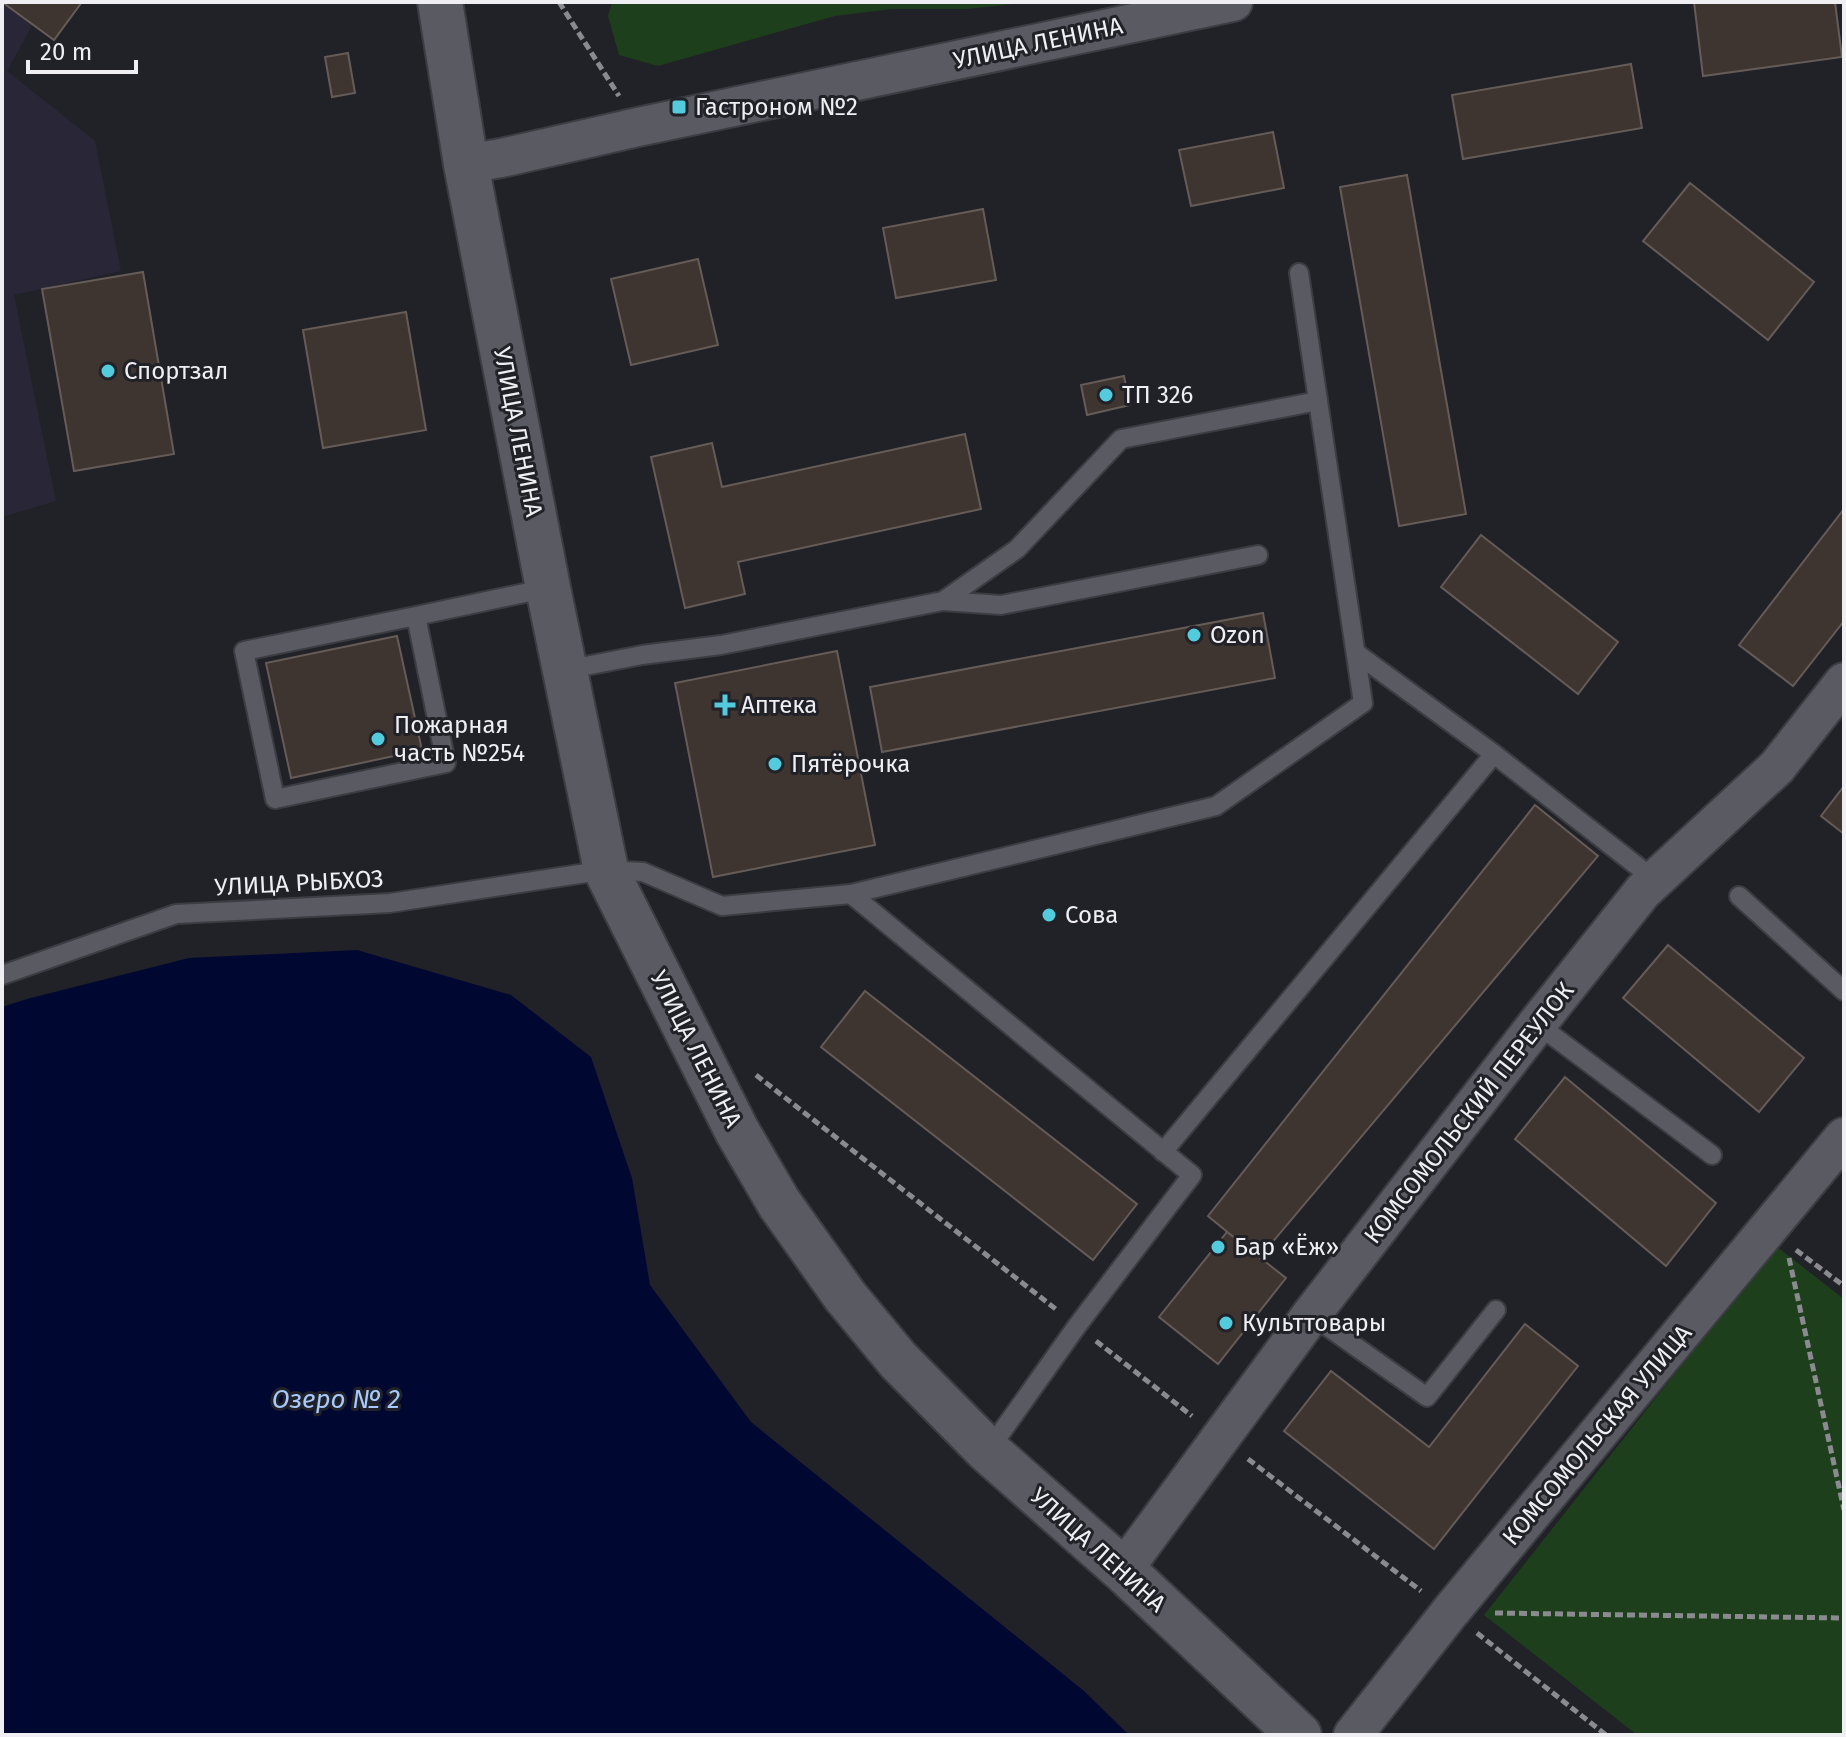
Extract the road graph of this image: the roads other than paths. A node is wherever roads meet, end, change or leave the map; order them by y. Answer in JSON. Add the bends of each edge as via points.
{"nodes":[{"id":1,"x":440,"y":2,"type":"edge"},
{"id":2,"x":1233,"y":2,"type":"edge"},
{"id":3,"x":466,"y":164,"type":"junction"},
{"id":4,"x":1299,"y":273,"type":"dead end"},
{"id":5,"x":1318,"y":401,"type":"junction"},
{"id":6,"x":1258,"y":555,"type":"dead end"},
{"id":7,"x":548,"y":588,"type":"junction"},
{"id":8,"x":943,"y":601,"type":"junction"},
{"id":9,"x":416,"y":616,"type":"junction"},
{"id":10,"x":1356,"y":653,"type":"junction"},
{"id":11,"x":565,"y":670,"type":"junction"},
{"id":12,"x":1844,"y":682,"type":"edge"},
{"id":13,"x":1494,"y":754,"type":"junction"},
{"id":14,"x":606,"y":870,"type":"junction"},
{"id":15,"x":1655,"y":880,"type":"junction"},
{"id":16,"x":851,"y":894,"type":"junction"},
{"id":17,"x":1739,"y":896,"type":"dead end"},
{"id":18,"x":2,"y":975,"type":"edge"},
{"id":19,"x":1844,"y":991,"type":"edge"},
{"id":20,"x":1537,"y":1024,"type":"junction"},
{"id":21,"x":1844,"y":1137,"type":"edge"},
{"id":22,"x":1163,"y":1152,"type":"junction"},
{"id":23,"x":1712,"y":1155,"type":"dead end"},
{"id":24,"x":1496,"y":1310,"type":"dead end"},
{"id":25,"x":1311,"y":1315,"type":"junction"},
{"id":26,"x":988,"y":1451,"type":"junction"},
{"id":27,"x":1123,"y":1570,"type":"junction"},
{"id":28,"x":1299,"y":1735,"type":"edge"},
{"id":29,"x":1353,"y":1735,"type":"edge"}],
"edges":[{"from":1,"to":3,"type":"street","name":"УЛИЦА ЛЕНИНА"},
{"from":2,"to":3,"type":"street","name":"УЛИЦА ЛЕНИНА"},
{"from":3,"to":7,"type":"street","name":"УЛИЦА ЛЕНИНА"},
{"from":4,"to":5,"type":"lane"},
{"from":5,"to":8,"type":"lane","via":[[1121,439],[1017,549]]},
{"from":5,"to":10,"type":"lane"},
{"from":6,"to":8,"type":"lane","via":[[1001,605]]},
{"from":7,"to":9,"type":"lane"},
{"from":7,"to":11,"type":"street","name":"УЛИЦА ЛЕНИНА"},
{"from":8,"to":11,"type":"lane"},
{"from":9,"to":9,"type":"lane","via":[[446,763],[275,799],[244,651]]},
{"from":10,"to":13,"type":"lane"},
{"from":10,"to":16,"type":"lane","name":"УЛИЦА РЫБХОЗ","via":[[1363,703],[1216,806]]},
{"from":11,"to":14,"type":"street","name":"УЛИЦА ЛЕНИНА"},
{"from":12,"to":15,"type":"street","name":"КОМСОМОЛЬСКИЙ ПЕРЕУЛОК","via":[[1777,767]]},
{"from":13,"to":15,"type":"lane"},
{"from":13,"to":22,"type":"lane"},
{"from":14,"to":16,"type":"lane","name":"УЛИЦА РЫБХОЗ","via":[[643,872],[722,906]]},
{"from":14,"to":18,"type":"lane","name":"УЛИЦА РЫБХОЗ","via":[[390,903],[176,914]]},
{"from":14,"to":26,"type":"street","name":"УЛИЦА ЛЕНИНА","via":[[737,1131],[779,1203],[898,1360]]},
{"from":15,"to":20,"type":"street","name":"КОМСОМОЛЬСКИЙ ПЕРЕУЛОК"},
{"from":16,"to":22,"type":"lane"},
{"from":17,"to":19,"type":"lane"},
{"from":20,"to":23,"type":"lane"},
{"from":20,"to":25,"type":"street","name":"КОМСОМОЛЬСКИЙ ПЕРЕУЛОК"},
{"from":21,"to":29,"type":"street","name":"КОМСОМОЛЬСКАЯ УЛИЦА","via":[[1783,1228],[1450,1612]]},
{"from":22,"to":26,"type":"lane","via":[[1192,1175]]},
{"from":24,"to":25,"type":"lane","via":[[1427,1397]]},
{"from":25,"to":27,"type":"street","name":"КОМСОМОЛЬСКИЙ ПЕРЕУЛОК"},
{"from":26,"to":27,"type":"street","name":"УЛИЦА ЛЕНИНА"},
{"from":27,"to":28,"type":"street","name":"УЛИЦА ЛЕНИНА"}]}
